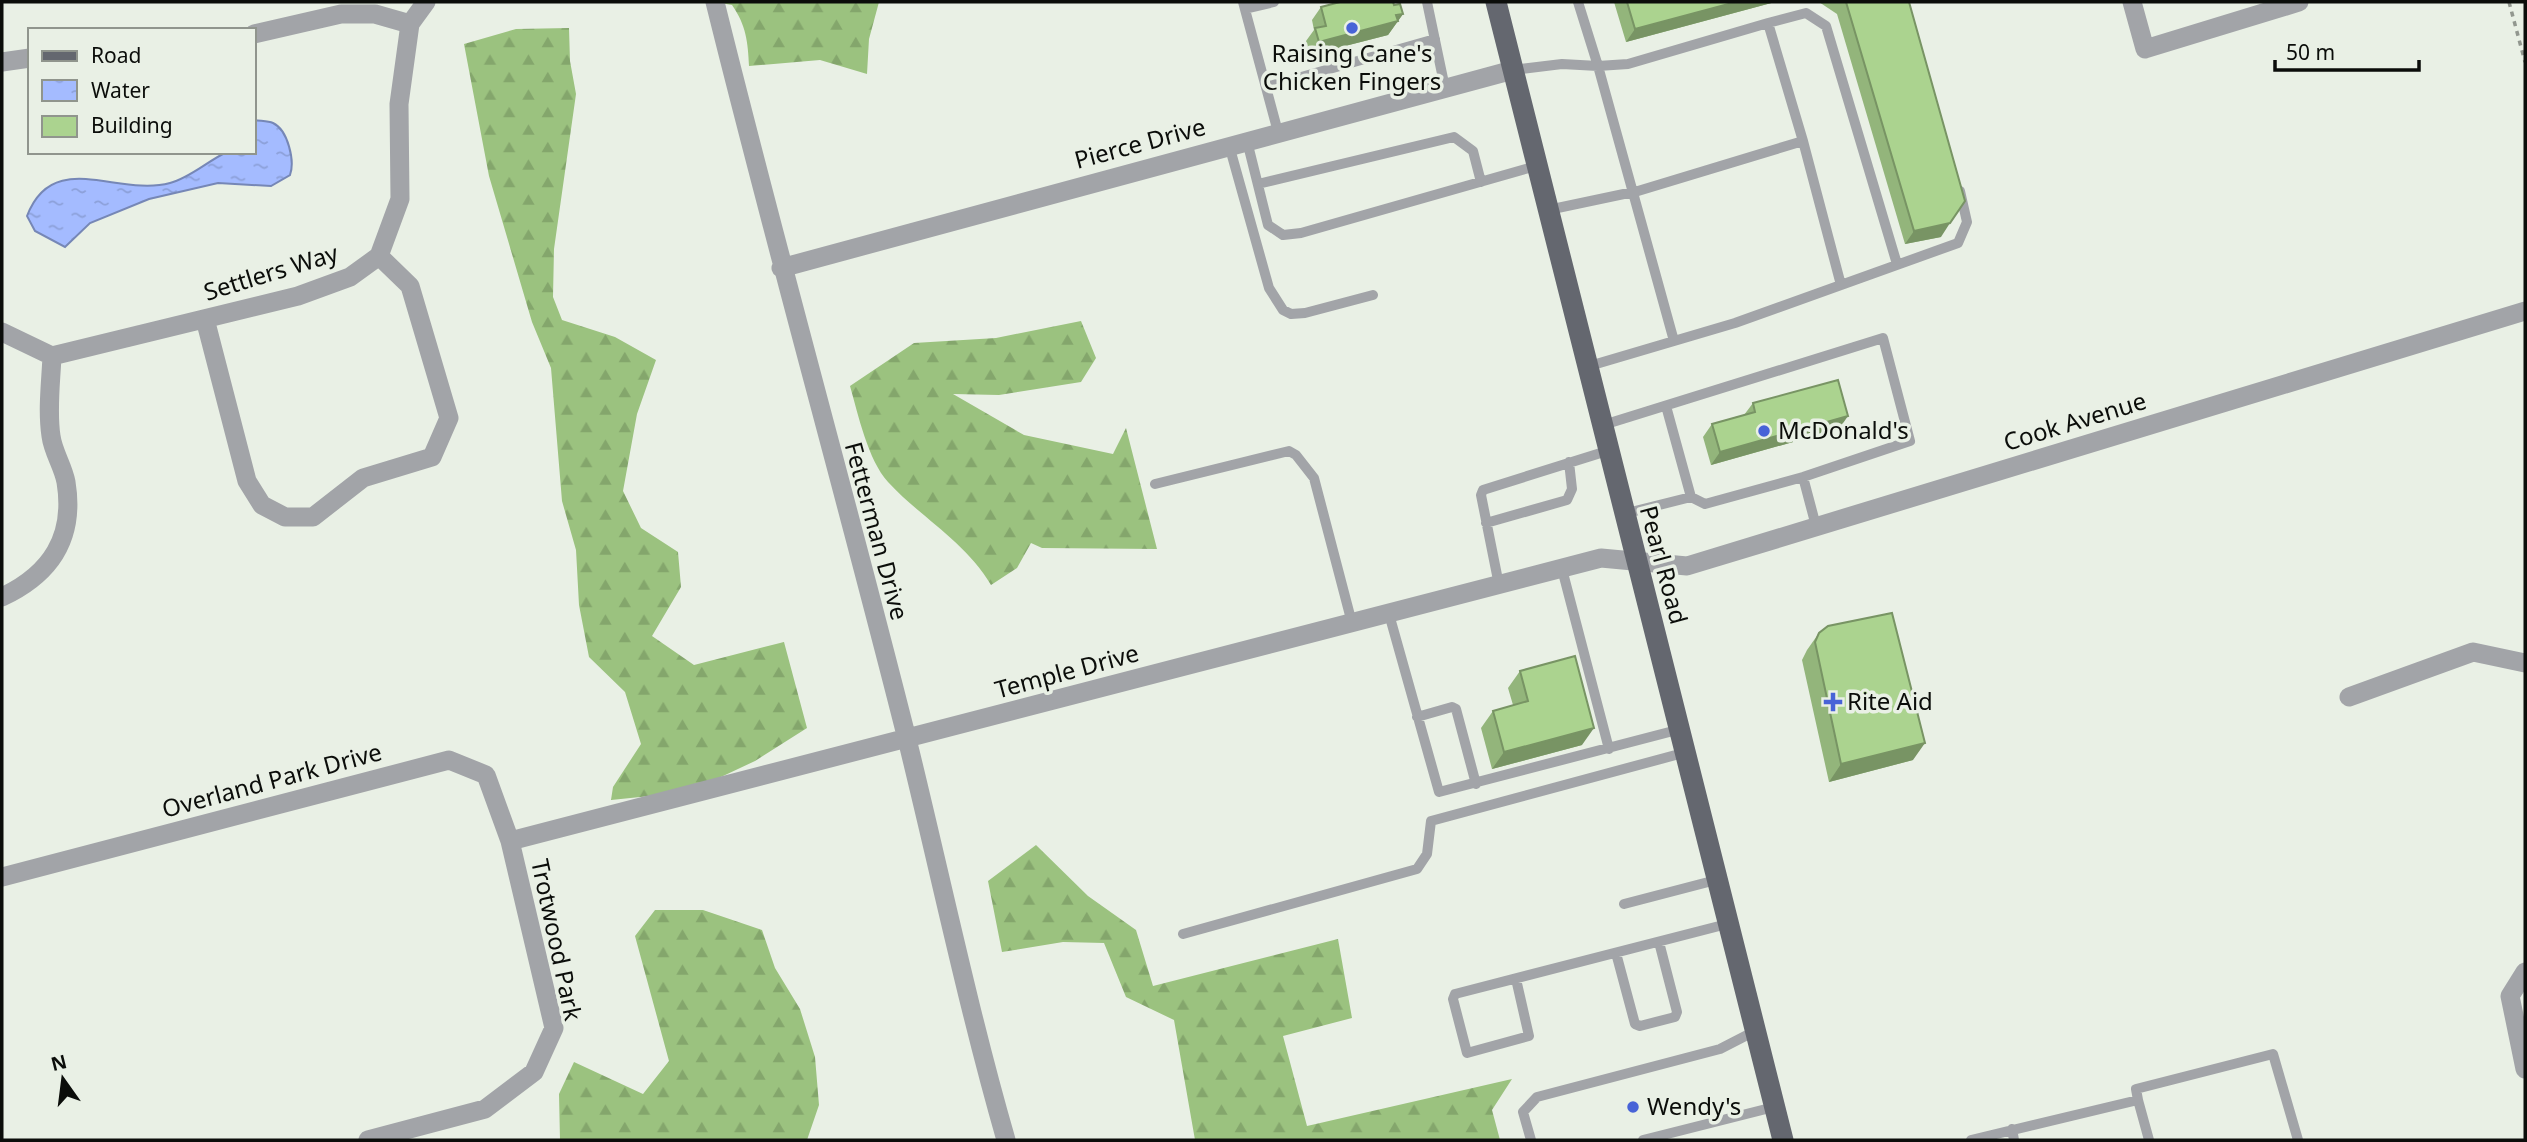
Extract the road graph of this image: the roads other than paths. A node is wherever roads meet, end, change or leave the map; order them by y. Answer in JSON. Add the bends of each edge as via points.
{"nodes":[{"id":1,"x":426,"y":2,"type":"edge"},
{"id":2,"x":715,"y":2,"type":"edge"},
{"id":3,"x":1274,"y":2,"type":"edge"},
{"id":4,"x":1427,"y":2,"type":"edge"},
{"id":5,"x":1496,"y":2,"type":"edge"},
{"id":6,"x":1578,"y":2,"type":"edge"},
{"id":7,"x":2132,"y":2,"type":"edge"},
{"id":8,"x":2299,"y":2,"type":"edge"},
{"id":9,"x":1244,"y":6,"type":"edge"},
{"id":10,"x":1768,"y":23,"type":"junction"},
{"id":11,"x":410,"y":24,"type":"junction"},
{"id":12,"x":256,"y":34,"type":"edge"},
{"id":13,"x":1435,"y":40,"type":"junction"},
{"id":14,"x":28,"y":58,"type":"edge"},
{"id":15,"x":2,"y":62,"type":"edge"},
{"id":16,"x":1598,"y":66,"type":"junction"},
{"id":17,"x":1513,"y":70,"type":"junction"},
{"id":18,"x":1266,"y":88,"type":"junction"},
{"id":19,"x":1445,"y":88,"type":"junction"},
{"id":20,"x":1278,"y":132,"type":"junction"},
{"id":21,"x":1802,"y":141,"type":"junction"},
{"id":22,"x":1238,"y":143,"type":"junction"},
{"id":23,"x":1536,"y":166,"type":"junction"},
{"id":24,"x":1957,"y":180,"type":"edge"},
{"id":25,"x":1481,"y":182,"type":"junction"},
{"id":26,"x":1258,"y":184,"type":"junction"},
{"id":27,"x":1632,"y":193,"type":"junction"},
{"id":28,"x":1547,"y":211,"type":"junction"},
{"id":29,"x":379,"y":256,"type":"junction"},
{"id":30,"x":1897,"y":264,"type":"junction"},
{"id":31,"x":781,"y":268,"type":"junction"},
{"id":32,"x":1841,"y":285,"type":"junction"},
{"id":33,"x":1373,"y":295,"type":"dead end"},
{"id":34,"x":2525,"y":311,"type":"edge"},
{"id":35,"x":205,"y":319,"type":"junction"},
{"id":36,"x":2,"y":332,"type":"edge"},
{"id":37,"x":1674,"y":341,"type":"junction"},
{"id":38,"x":52,"y":356,"type":"junction"},
{"id":39,"x":1586,"y":367,"type":"junction"},
{"id":40,"x":1667,"y":406,"type":"junction"},
{"id":41,"x":1601,"y":426,"type":"junction"},
{"id":42,"x":1607,"y":452,"type":"junction"},
{"id":43,"x":1569,"y":462,"type":"junction"},
{"id":44,"x":1802,"y":477,"type":"junction"},
{"id":45,"x":1155,"y":484,"type":"dead end"},
{"id":46,"x":1691,"y":497,"type":"junction"},
{"id":47,"x":1622,"y":514,"type":"junction"},
{"id":48,"x":1486,"y":523,"type":"junction"},
{"id":49,"x":1816,"y":526,"type":"junction"},
{"id":50,"x":1636,"y":560,"type":"junction"},
{"id":51,"x":1562,"y":569,"type":"junction"},
{"id":52,"x":1499,"y":585,"type":"junction"},
{"id":53,"x":2,"y":597,"type":"edge"},
{"id":54,"x":1389,"y":614,"type":"junction"},
{"id":55,"x":1352,"y":623,"type":"junction"},
{"id":56,"x":2525,"y":663,"type":"edge"},
{"id":57,"x":2349,"y":697,"type":"dead end"},
{"id":58,"x":1417,"y":717,"type":"junction"},
{"id":59,"x":1677,"y":730,"type":"junction"},
{"id":60,"x":906,"y":739,"type":"junction"},
{"id":61,"x":1609,"y":749,"type":"junction"},
{"id":62,"x":1683,"y":753,"type":"junction"},
{"id":63,"x":1476,"y":784,"type":"junction"},
{"id":64,"x":510,"y":841,"type":"junction"},
{"id":65,"x":2,"y":877,"type":"edge"},
{"id":66,"x":1716,"y":880,"type":"junction"},
{"id":67,"x":1624,"y":904,"type":"dead end"},
{"id":68,"x":1727,"y":924,"type":"junction"},
{"id":69,"x":1183,"y":933,"type":"dead end"},
{"id":70,"x":1659,"y":942,"type":"junction"},
{"id":71,"x":1616,"y":953,"type":"junction"},
{"id":72,"x":2525,"y":972,"type":"edge"},
{"id":73,"x":1516,"y":979,"type":"junction"},
{"id":74,"x":1755,"y":1031,"type":"junction"},
{"id":75,"x":2525,"y":1069,"type":"edge"},
{"id":76,"x":2138,"y":1100,"type":"junction"},
{"id":77,"x":1774,"y":1107,"type":"junction"},
{"id":78,"x":2012,"y":1129,"type":"junction"},
{"id":79,"x":368,"y":1140,"type":"edge"},
{"id":80,"x":1006,"y":1140,"type":"edge"},
{"id":81,"x":1531,"y":1140,"type":"edge"},
{"id":82,"x":1643,"y":1140,"type":"edge"},
{"id":83,"x":1783,"y":1140,"type":"edge"},
{"id":84,"x":1971,"y":1140,"type":"edge"},
{"id":85,"x":2014,"y":1140,"type":"edge"},
{"id":86,"x":2149,"y":1140,"type":"edge"},
{"id":87,"x":2298,"y":1140,"type":"edge"}],
"edges":[{"from":1,"to":11,"type":"street"},
{"from":2,"to":31,"type":"street","name":"Fetterman Drive"},
{"from":3,"to":9,"type":"lane"},
{"from":4,"to":13,"type":"lane"},
{"from":5,"to":17,"type":"main road","name":"Pearl Road"},
{"from":6,"to":16,"type":"lane"},
{"from":7,"to":8,"type":"street","via":[[2144,49]]},
{"from":9,"to":18,"type":"lane"},
{"from":10,"to":16,"type":"lane","via":[[1628,64]]},
{"from":10,"to":21,"type":"lane"},
{"from":10,"to":30,"type":"lane","via":[[1806,13],[1826,26]]},
{"from":11,"to":12,"type":"street","via":[[375,14],[341,14]]},
{"from":11,"to":29,"type":"street","via":[[399,104],[400,199]]},
{"from":13,"to":18,"type":"lane"},
{"from":13,"to":19,"type":"lane"},
{"from":14,"to":15,"type":"street"},
{"from":16,"to":17,"type":"lane","via":[[1562,64]]},
{"from":16,"to":27,"type":"lane"},
{"from":17,"to":19,"type":"street","name":"Pierce Drive"},
{"from":17,"to":23,"type":"main road","name":"Pearl Road"},
{"from":18,"to":20,"type":"lane"},
{"from":19,"to":20,"type":"street","name":"Pierce Drive"},
{"from":20,"to":22,"type":"street","name":"Pierce Drive"},
{"from":21,"to":27,"type":"lane"},
{"from":21,"to":32,"type":"lane"},
{"from":22,"to":26,"type":"lane"},
{"from":22,"to":31,"type":"street","name":"Pierce Drive"},
{"from":22,"to":33,"type":"lane","via":[[1269,288],[1283,310],[1305,313]]},
{"from":23,"to":25,"type":"lane"},
{"from":23,"to":28,"type":"main road","name":"Pearl Road"},
{"from":24,"to":30,"type":"lane","via":[[1966,222],[1958,243]]},
{"from":25,"to":26,"type":"lane","via":[[1473,151],[1461,140],[1446,138]]},
{"from":25,"to":26,"type":"lane","via":[[1283,235],[1268,225]]},
{"from":27,"to":28,"type":"lane"},
{"from":27,"to":37,"type":"lane"},
{"from":28,"to":39,"type":"main road","name":"Pearl Road"},
{"from":29,"to":35,"type":"street","name":"Settlers Way","via":[[337,282]]},
{"from":29,"to":35,"type":"street","via":[[410,286],[449,418],[432,457],[363,478],[313,517],[285,517],[262,505],[247,481]]},
{"from":30,"to":32,"type":"lane"},
{"from":31,"to":60,"type":"street","name":"Fetterman Drive"},
{"from":32,"to":37,"type":"lane"},
{"from":34,"to":49,"type":"street","name":"Cook Avenue"},
{"from":35,"to":38,"type":"street","name":"Settlers Way"},
{"from":36,"to":38,"type":"street"},
{"from":37,"to":39,"type":"lane"},
{"from":38,"to":53,"type":"street","via":[[51,437],[65,480],[68,510],[63,538],[49,565],[20,589]]},
{"from":39,"to":41,"type":"main road","name":"Pearl Road"},
{"from":40,"to":41,"type":"lane"},
{"from":40,"to":44,"type":"lane","via":[[1883,338],[1910,441]]},
{"from":40,"to":46,"type":"lane"},
{"from":41,"to":42,"type":"main road","name":"Pearl Road"},
{"from":42,"to":43,"type":"lane"},
{"from":42,"to":47,"type":"main road","name":"Pearl Road"},
{"from":43,"to":48,"type":"lane","via":[[1572,489],[1567,500]]},
{"from":43,"to":48,"type":"lane","via":[[1483,490]]},
{"from":44,"to":46,"type":"lane","via":[[1705,504]]},
{"from":44,"to":49,"type":"lane"},
{"from":45,"to":55,"type":"lane","via":[[1289,451],[1296,455],[1314,478]]},
{"from":46,"to":47,"type":"lane"},
{"from":47,"to":50,"type":"main road","name":"Pearl Road"},
{"from":48,"to":52,"type":"lane"},
{"from":49,"to":50,"type":"street","name":"Cook Avenue","via":[[1686,566]]},
{"from":50,"to":51,"type":"street","name":"Temple Drive","via":[[1601,558]]},
{"from":50,"to":59,"type":"main road","name":"Pearl Road"},
{"from":51,"to":52,"type":"street","name":"Temple Drive"},
{"from":51,"to":61,"type":"lane"},
{"from":52,"to":54,"type":"street","name":"Temple Drive"},
{"from":54,"to":55,"type":"street","name":"Temple Drive"},
{"from":54,"to":58,"type":"lane"},
{"from":55,"to":60,"type":"street","name":"Temple Drive"},
{"from":56,"to":57,"type":"street","via":[[2473,652]]},
{"from":58,"to":63,"type":"lane","via":[[1438,792]]},
{"from":58,"to":63,"type":"lane","via":[[1456,709]]},
{"from":59,"to":61,"type":"lane"},
{"from":59,"to":62,"type":"main road","name":"Pearl Road"},
{"from":60,"to":64,"type":"street","name":"Temple Drive"},
{"from":60,"to":80,"type":"street","name":"Fetterman Drive"},
{"from":61,"to":63,"type":"lane"},
{"from":62,"to":66,"type":"main road","name":"Pearl Road"},
{"from":62,"to":69,"type":"lane","via":[[1431,821],[1427,854],[1417,869]]},
{"from":64,"to":65,"type":"street","name":"Overland Park Drive","via":[[486,775],[449,760]]},
{"from":64,"to":79,"type":"street","name":"Trotwood Park","via":[[554,1028],[534,1072],[485,1109]]},
{"from":66,"to":67,"type":"lane"},
{"from":66,"to":68,"type":"main road","name":"Pearl Road"},
{"from":68,"to":70,"type":"lane"},
{"from":68,"to":74,"type":"main road","name":"Pearl Road"},
{"from":70,"to":71,"type":"lane"},
{"from":70,"to":71,"type":"lane","via":[[1677,1012],[1675,1017],[1640,1026],[1635,1024]]},
{"from":71,"to":73,"type":"lane"},
{"from":72,"to":75,"type":"street","via":[[2510,996]]},
{"from":73,"to":73,"type":"lane","via":[[1529,1036],[1468,1053],[1453,997]]},
{"from":74,"to":77,"type":"main road","name":"Pearl Road"},
{"from":74,"to":81,"type":"lane","via":[[1720,1048],[1537,1097],[1523,1112]]},
{"from":76,"to":78,"type":"lane"},
{"from":76,"to":86,"type":"lane"},
{"from":76,"to":87,"type":"lane","via":[[2136,1089],[2273,1054]]},
{"from":77,"to":82,"type":"lane"},
{"from":77,"to":83,"type":"main road","name":"Pearl Road"},
{"from":78,"to":84,"type":"lane"},
{"from":78,"to":85,"type":"lane"}]}
